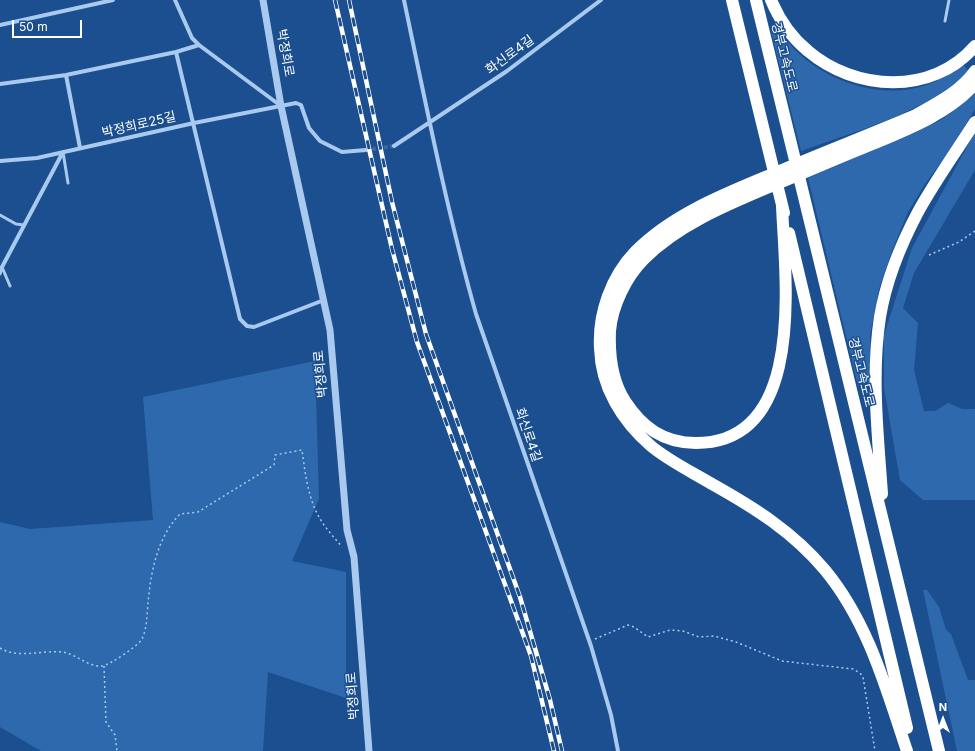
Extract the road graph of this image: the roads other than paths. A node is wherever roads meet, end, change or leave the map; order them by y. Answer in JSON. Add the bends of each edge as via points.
{"nodes":[{"id":1,"x":113,"y":0,"type":"edge"},
{"id":2,"x":175,"y":0,"type":"edge"},
{"id":3,"x":263,"y":0,"type":"edge"},
{"id":4,"x":404,"y":0,"type":"edge"},
{"id":5,"x":601,"y":0,"type":"edge"},
{"id":6,"x":732,"y":0,"type":"edge"},
{"id":7,"x":756,"y":0,"type":"edge"},
{"id":8,"x":770,"y":0,"type":"edge"},
{"id":9,"x":949,"y":0,"type":"edge"},
{"id":10,"x":945,"y":21,"type":"dead end"},
{"id":11,"x":0,"y":25,"type":"edge"},
{"id":12,"x":199,"y":45,"type":"junction"},
{"id":13,"x":975,"y":46,"type":"edge"},
{"id":14,"x":176,"y":52,"type":"junction"},
{"id":15,"x":975,"y":71,"type":"edge"},
{"id":16,"x":66,"y":75,"type":"junction"},
{"id":17,"x":0,"y":84,"type":"edge"},
{"id":18,"x":975,"y":84,"type":"edge"},
{"id":19,"x":282,"y":106,"type":"junction"},
{"id":20,"x":429,"y":122,"type":"junction"},
{"id":21,"x":975,"y":122,"type":"edge"},
{"id":22,"x":194,"y":123,"type":"junction"},
{"id":23,"x":394,"y":146,"type":"tunnel mouth"},
{"id":24,"x":80,"y":148,"type":"junction"},
{"id":25,"x":366,"y":150,"type":"tunnel mouth"},
{"id":26,"x":63,"y":152,"type":"junction"},
{"id":27,"x":0,"y":161,"type":"edge"},
{"id":28,"x":68,"y":183,"type":"dead end"},
{"id":29,"x":782,"y":206,"type":"junction"},
{"id":30,"x":0,"y":215,"type":"edge"},
{"id":31,"x":24,"y":225,"type":"junction"},
{"id":32,"x":2,"y":267,"type":"junction"},
{"id":33,"x":0,"y":273,"type":"edge"},
{"id":34,"x":10,"y":286,"type":"dead end"},
{"id":35,"x":324,"y":300,"type":"junction"},
{"id":36,"x":885,"y":529,"type":"junction"},
{"id":37,"x":369,"y":751,"type":"edge"},
{"id":38,"x":618,"y":751,"type":"edge"},
{"id":39,"x":907,"y":751,"type":"edge"},
{"id":40,"x":912,"y":751,"type":"edge"},
{"id":41,"x":939,"y":751,"type":"edge"}],
"edges":[{"from":1,"to":11,"type":"street"},
{"from":2,"to":12,"type":"street","via":[[192,38]]},
{"from":3,"to":19,"type":"street","name":"박정희로"},
{"from":4,"to":20,"type":"street","name":"화신로4길"},
{"from":5,"to":20,"type":"street","name":"화신로4길","via":[[507,71]]},
{"from":6,"to":29,"type":"highway"},
{"from":7,"to":36,"type":"highway","name":"경부고속도로"},
{"from":8,"to":13,"type":"highway","via":[[793,38],[807,51],[830,67],[858,79],[903,83],[919,80],[954,64]]},
{"from":9,"to":10,"type":"lane"},
{"from":12,"to":14,"type":"street"},
{"from":12,"to":19,"type":"street"},
{"from":14,"to":16,"type":"street"},
{"from":14,"to":22,"type":"street"},
{"from":15,"to":39,"type":"highway","via":[[940,102],[916,115],[748,184],[697,208],[670,225],[625,264],[609,292],[600,332],[600,356],[608,391],[627,421],[641,436],[670,459],[772,519],[805,548],[826,572],[860,624],[873,652]]},
{"from":16,"to":17,"type":"street"},
{"from":16,"to":24,"type":"street"},
{"from":18,"to":29,"type":"highway","via":[[952,104],[923,121],[742,198],[702,218],[645,258],[619,297],[611,323],[609,343],[614,375],[622,395],[641,422],[652,430],[676,441],[703,443],[740,431],[763,409],[776,380],[784,329],[786,298]]},
{"from":19,"to":22,"type":"street","name":"박정희로25길"},
{"from":19,"to":25,"type":"street","name":"박정희로25길","via":[[296,103],[301,105],[309,128],[320,141],[342,152]]},
{"from":19,"to":35,"type":"street","name":"박정희로"},
{"from":20,"to":23,"type":"street","name":"화신로4길"},
{"from":20,"to":38,"type":"street","name":"화신로4길","via":[[476,314],[589,642],[611,715]]},
{"from":21,"to":36,"type":"highway","via":[[918,213],[892,273],[880,317],[876,370]]},
{"from":22,"to":24,"type":"street","name":"박정희로25길"},
{"from":22,"to":35,"type":"street","via":[[240,319],[247,326],[254,327]]},
{"from":24,"to":26,"type":"street","name":"박정희로25길"},
{"from":26,"to":27,"type":"street","name":"박정희로25길","via":[[36,158]]},
{"from":26,"to":28,"type":"lane"},
{"from":26,"to":31,"type":"street"},
{"from":29,"to":40,"type":"highway"},
{"from":30,"to":31,"type":"lane","via":[[16,224]]},
{"from":31,"to":32,"type":"street"},
{"from":32,"to":33,"type":"lane"},
{"from":32,"to":34,"type":"lane"},
{"from":35,"to":37,"type":"street","name":"박정희로","via":[[330,330],[348,530],[354,557]]},
{"from":36,"to":41,"type":"highway","name":"경부고속도로"}]}
